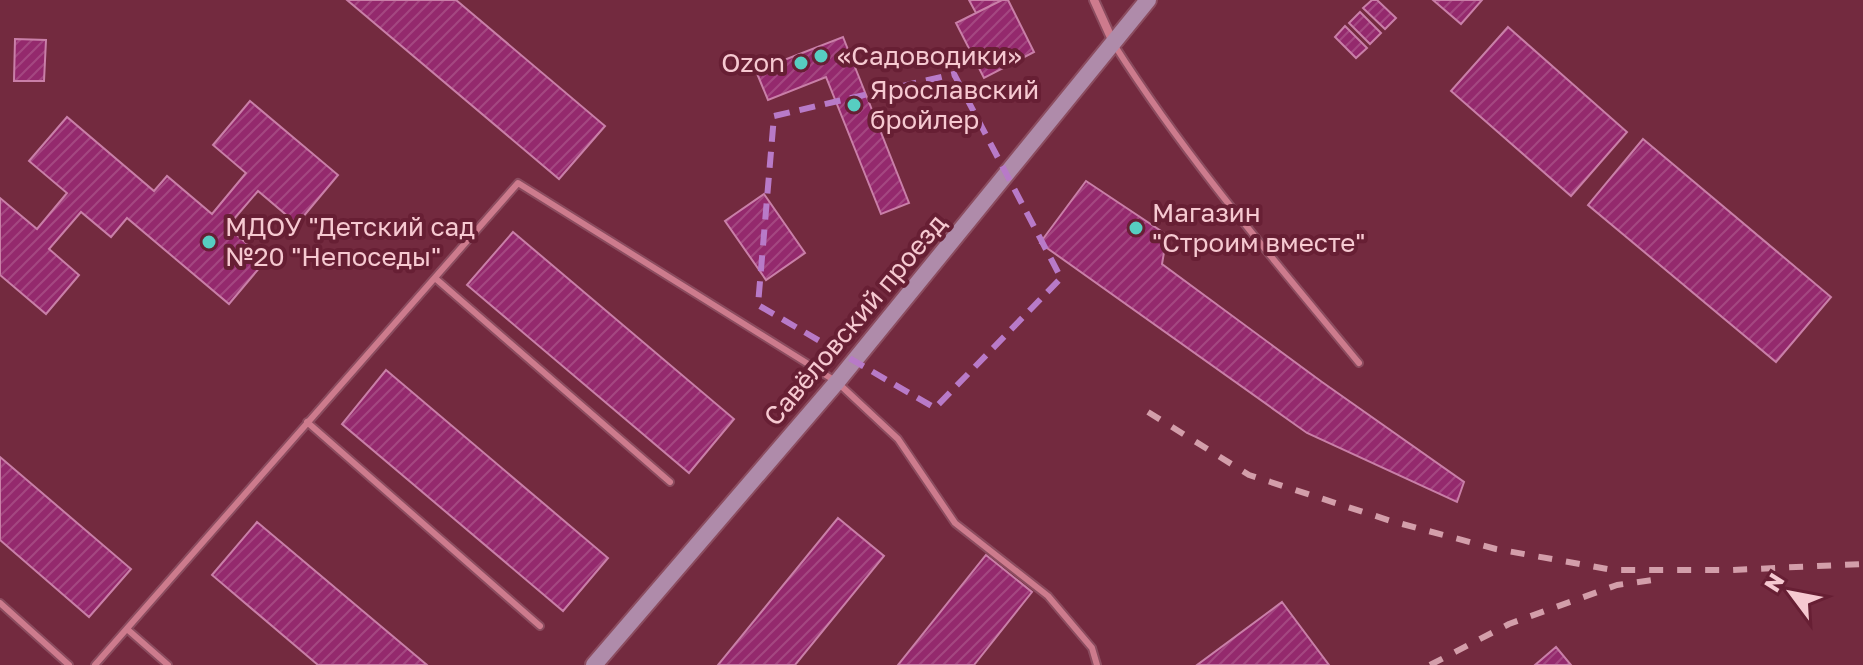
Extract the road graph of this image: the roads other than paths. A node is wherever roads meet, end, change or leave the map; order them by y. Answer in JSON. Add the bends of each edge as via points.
{"nodes":[{"id":1,"x":1094,"y":0,"type":"edge"},
{"id":2,"x":1148,"y":0,"type":"edge"},
{"id":3,"x":1113,"y":43,"type":"junction"},
{"id":4,"x":435,"y":278,"type":"junction"},
{"id":5,"x":1359,"y":363,"type":"dead end"},
{"id":6,"x":837,"y":382,"type":"junction"},
{"id":7,"x":307,"y":422,"type":"junction"},
{"id":8,"x":670,"y":482,"type":"dead end"},
{"id":9,"x":0,"y":603,"type":"edge"},
{"id":10,"x":540,"y":626,"type":"dead end"},
{"id":11,"x":127,"y":629,"type":"junction"},
{"id":12,"x":69,"y":665,"type":"edge"},
{"id":13,"x":95,"y":665,"type":"edge"},
{"id":14,"x":168,"y":665,"type":"edge"},
{"id":15,"x":594,"y":665,"type":"edge"},
{"id":16,"x":1097,"y":665,"type":"edge"}],
"edges":[{"from":1,"to":3,"type":"street"},
{"from":2,"to":3,"type":"main road","name":"Савёловский проезд"},
{"from":3,"to":5,"type":"lane","via":[[1216,188]]},
{"from":3,"to":6,"type":"main road","name":"Савёловский проезд"},
{"from":4,"to":6,"type":"lane","via":[[518,183]]},
{"from":4,"to":7,"type":"lane"},
{"from":4,"to":8,"type":"lane"},
{"from":6,"to":15,"type":"main road","name":"Савёловский проезд"},
{"from":6,"to":16,"type":"lane","via":[[898,439],[955,523],[1048,596],[1092,648]]},
{"from":7,"to":10,"type":"lane"},
{"from":7,"to":11,"type":"lane"},
{"from":9,"to":12,"type":"lane"},
{"from":11,"to":13,"type":"lane"},
{"from":11,"to":14,"type":"lane"}]}
